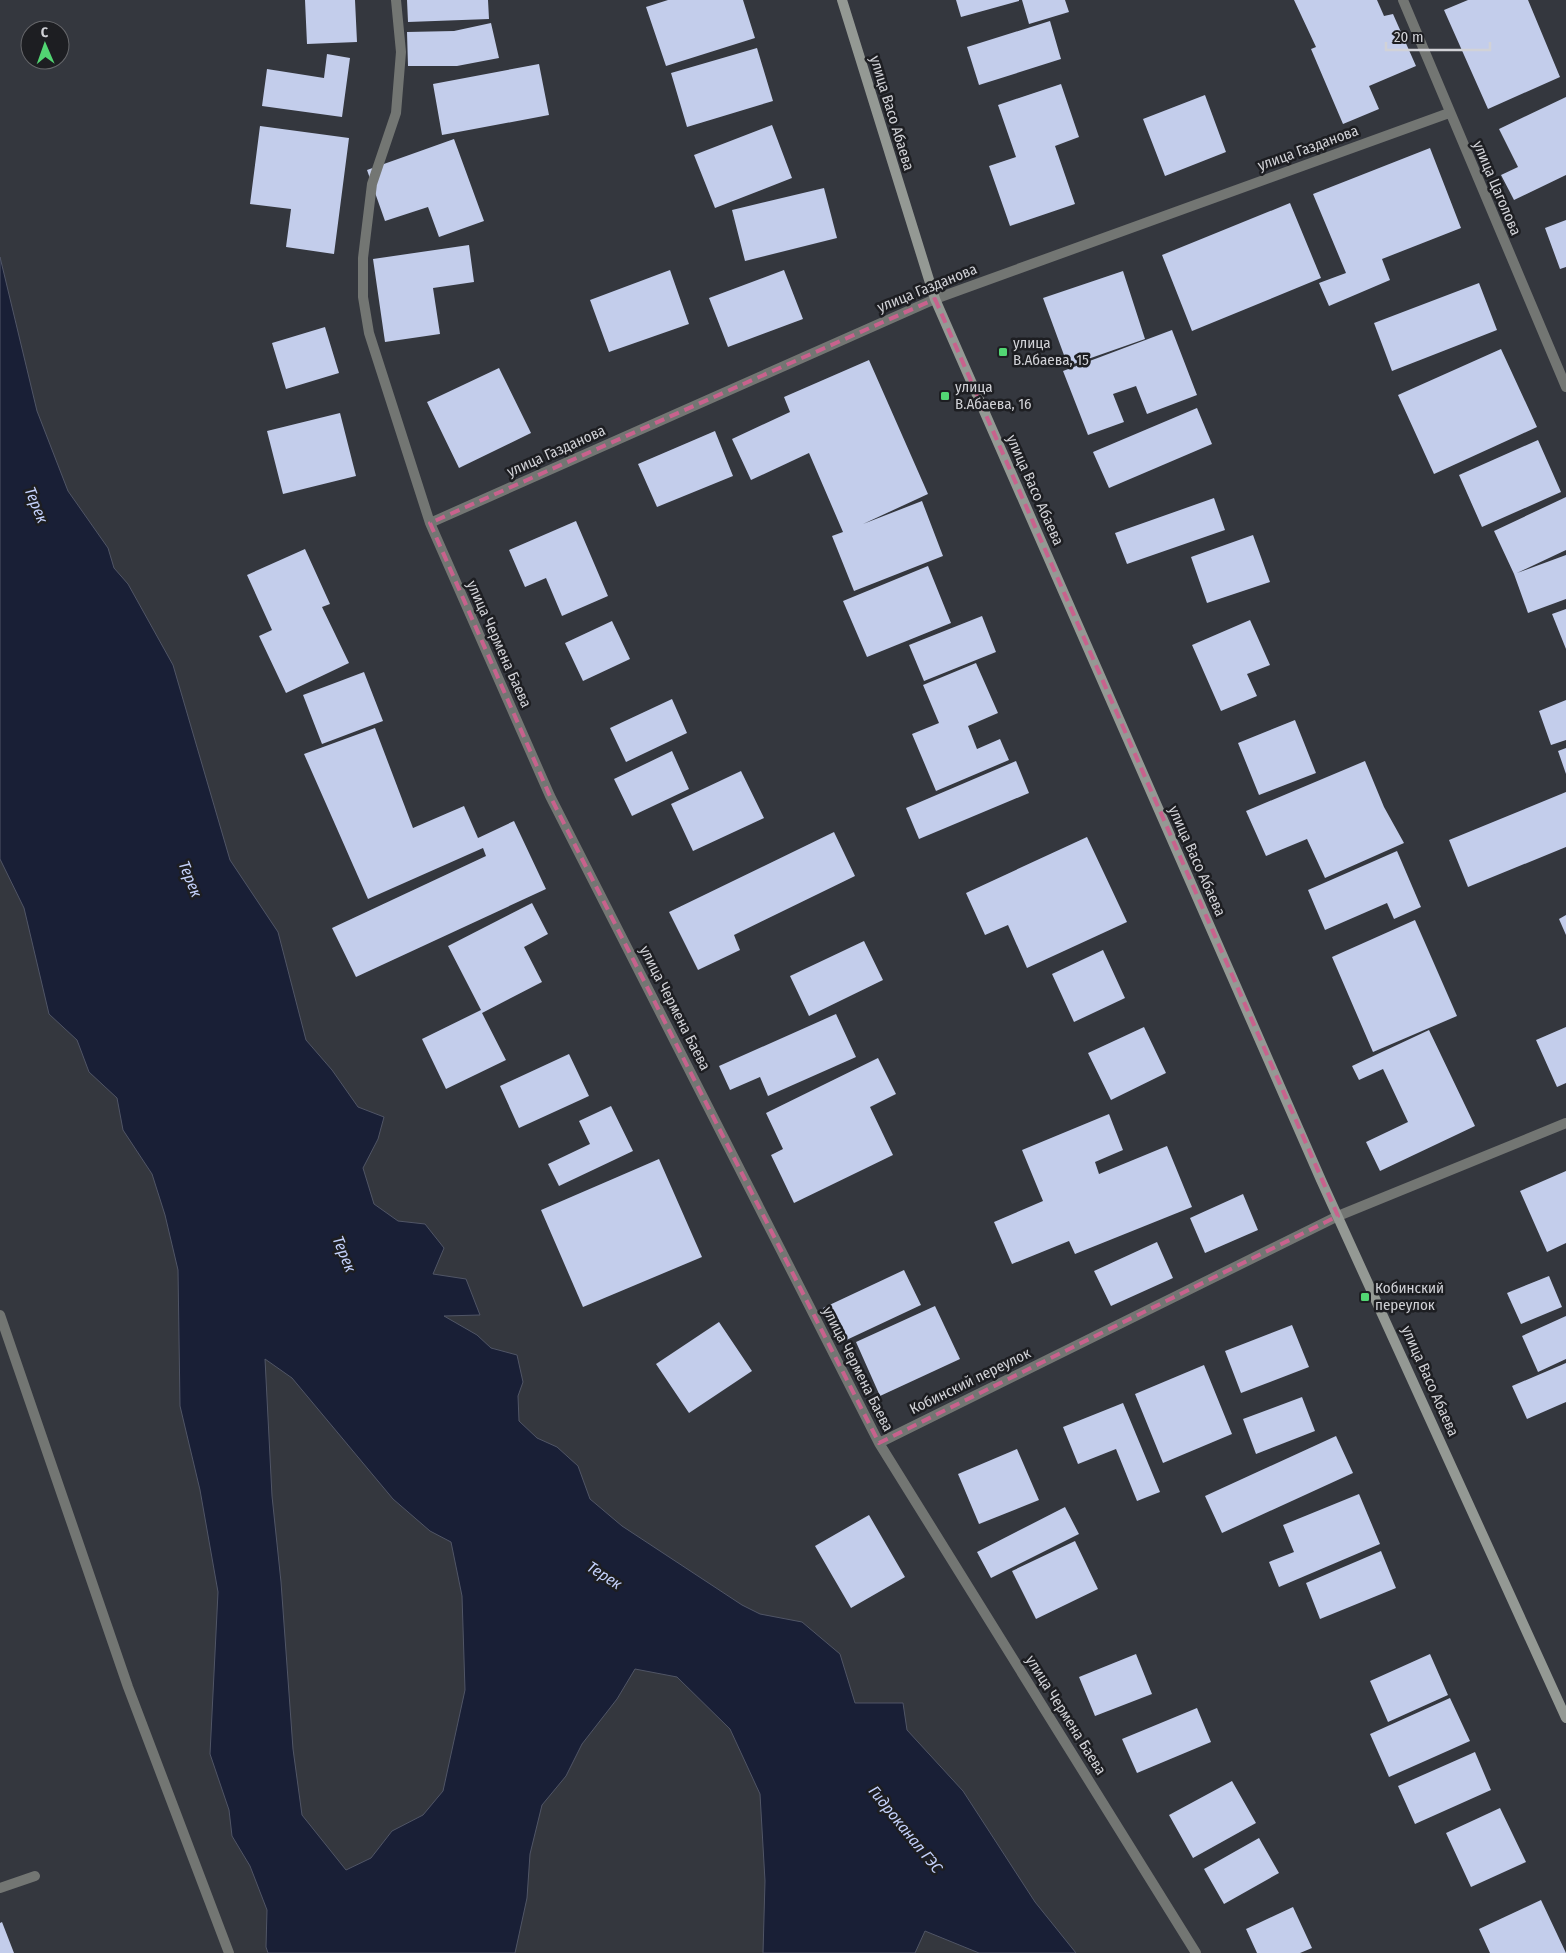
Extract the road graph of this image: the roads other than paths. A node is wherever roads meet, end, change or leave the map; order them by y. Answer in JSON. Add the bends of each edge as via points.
{"nodes":[{"id":1,"x":396,"y":0,"type":"edge"},
{"id":2,"x":842,"y":0,"type":"edge"},
{"id":3,"x":1403,"y":0,"type":"edge"},
{"id":4,"x":1449,"y":113,"type":"junction"},
{"id":5,"x":935,"y":299,"type":"junction"},
{"id":6,"x":1566,"y":387,"type":"edge"},
{"id":7,"x":430,"y":523,"type":"junction"},
{"id":8,"x":1566,"y":1123,"type":"edge"},
{"id":9,"x":1338,"y":1216,"type":"junction"},
{"id":10,"x":0,"y":1315,"type":"edge"},
{"id":11,"x":879,"y":1443,"type":"junction"},
{"id":12,"x":1566,"y":1718,"type":"edge"},
{"id":13,"x":35,"y":1876,"type":"dead end"},
{"id":14,"x":0,"y":1888,"type":"edge"},
{"id":15,"x":230,"y":1953,"type":"edge"},
{"id":16,"x":1196,"y":1953,"type":"edge"}],
"edges":[{"from":1,"to":7,"type":"street","name":"улица Чермена Баева","via":[[401,52],[396,113],[372,184],[363,258],[363,297],[369,333]]},
{"from":2,"to":5,"type":"main road","name":"улица Васо Абаева"},
{"from":3,"to":4,"type":"street","name":"улица Цаголова"},
{"from":4,"to":5,"type":"street","name":"улица Газданова"},
{"from":4,"to":6,"type":"street","name":"улица Цаголова"},
{"from":5,"to":7,"type":"street","name":"улица Газданова"},
{"from":5,"to":9,"type":"main road","name":"улица Васо Абаева"},
{"from":7,"to":11,"type":"street","name":"улица Чермена Баева","via":[[550,796]]},
{"from":8,"to":9,"type":"street","name":"Кобинский переулок"},
{"from":9,"to":11,"type":"street","name":"Кобинский переулок"},
{"from":9,"to":12,"type":"main road","name":"улица Васо Абаева"},
{"from":10,"to":15,"type":"street","via":[[128,1687]]},
{"from":11,"to":16,"type":"street","name":"улица Чермена Баева"},
{"from":13,"to":14,"type":"street"}]}
